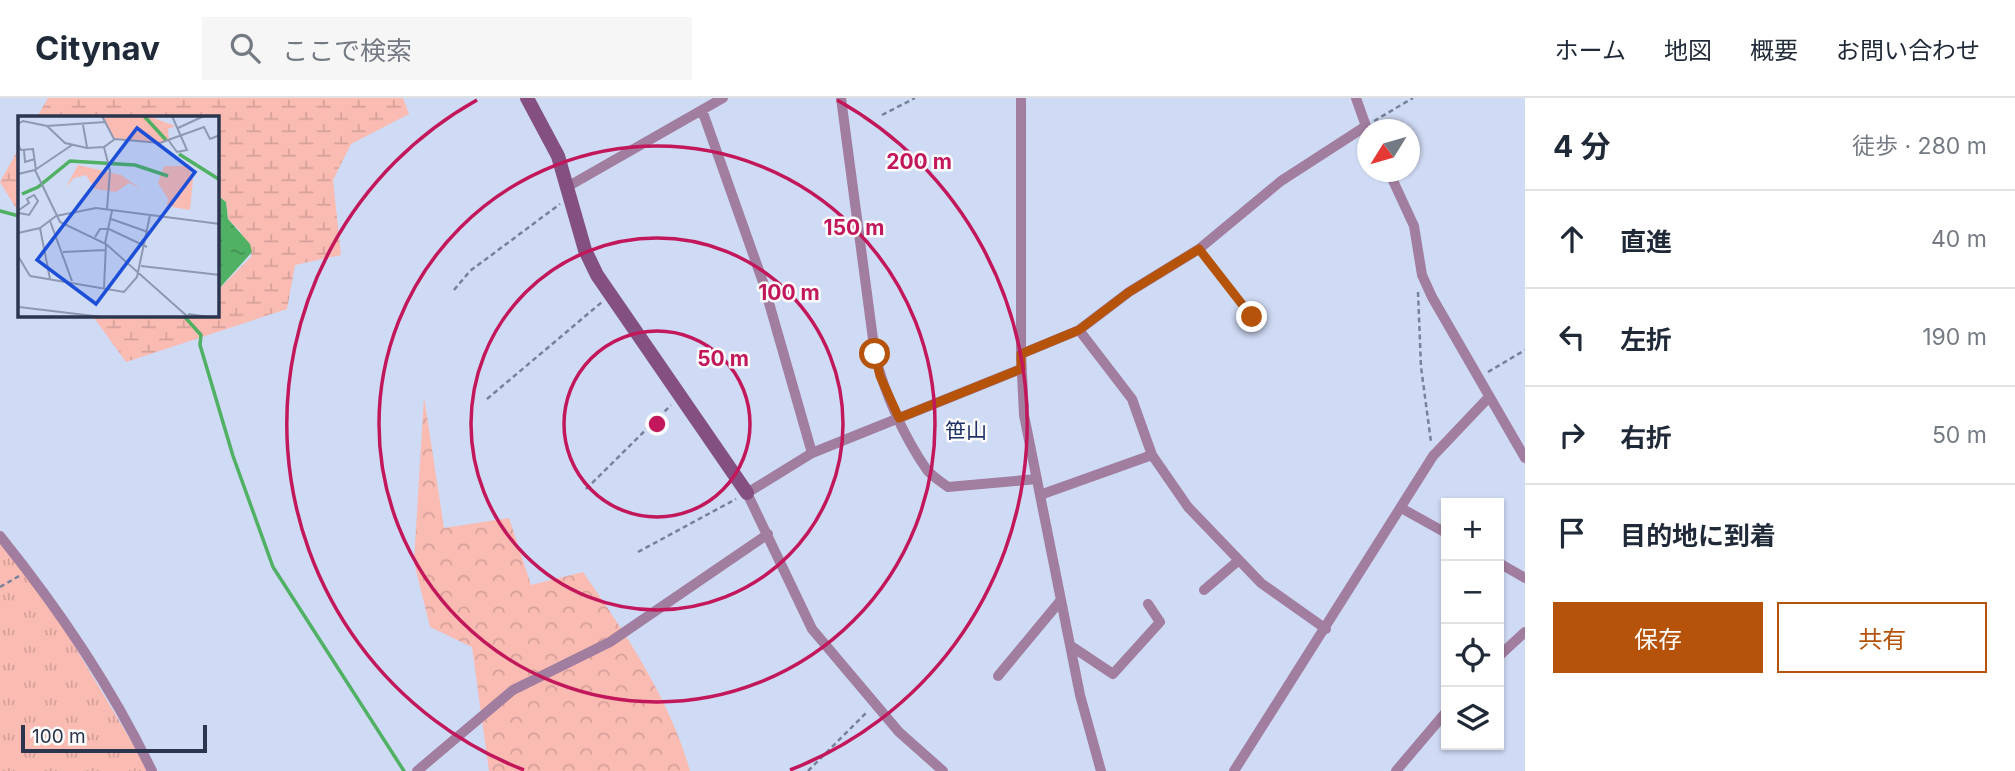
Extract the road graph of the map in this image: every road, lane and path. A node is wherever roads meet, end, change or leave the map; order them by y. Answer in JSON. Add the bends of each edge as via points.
{"nodes":[{"id":1,"x":527,"y":98,"type":"edge"},
{"id":2,"x":723,"y":98,"type":"edge"},
{"id":3,"x":841,"y":98,"type":"edge"},
{"id":4,"x":915,"y":98,"type":"edge"},
{"id":5,"x":1021,"y":98,"type":"edge"},
{"id":6,"x":1356,"y":98,"type":"edge"},
{"id":7,"x":1413,"y":98,"type":"edge"},
{"id":8,"x":702,"y":110,"type":"junction"},
{"id":9,"x":882,"y":115,"type":"dead end"},
{"id":10,"x":1363,"y":119,"type":"edge"},
{"id":11,"x":1380,"y":119,"type":"edge"},
{"id":12,"x":1357,"y":134,"type":"edge"},
{"id":13,"x":1394,"y":182,"type":"edge"},
{"id":14,"x":568,"y":192,"type":"junction"},
{"id":15,"x":1199,"y":249,"type":"junction"},
{"id":16,"x":1422,"y":275,"type":"junction"},
{"id":17,"x":454,"y":290,"type":"dead end"},
{"id":18,"x":611,"y":295,"type":"junction"},
{"id":19,"x":1252,"y":317,"type":"dead end"},
{"id":20,"x":1079,"y":330,"type":"junction"},
{"id":21,"x":1525,"y":351,"type":"edge"},
{"id":22,"x":1021,"y":354,"type":"junction"},
{"id":23,"x":1021,"y":369,"type":"junction"},
{"id":24,"x":1479,"y":377,"type":"junction"},
{"id":25,"x":680,"y":395,"type":"junction"},
{"id":26,"x":1489,"y":397,"type":"junction"},
{"id":27,"x":487,"y":399,"type":"dead end"},
{"id":28,"x":899,"y":418,"type":"junction"},
{"id":29,"x":812,"y":453,"type":"junction"},
{"id":30,"x":1152,"y":455,"type":"junction"},
{"id":31,"x":1433,"y":456,"type":"junction"},
{"id":32,"x":1525,"y":458,"type":"edge"},
{"id":33,"x":1037,"y":480,"type":"junction"},
{"id":34,"x":586,"y":489,"type":"dead end"},
{"id":35,"x":747,"y":493,"type":"junction"},
{"id":36,"x":1040,"y":495,"type":"junction"},
{"id":37,"x":1401,"y":508,"type":"junction"},
{"id":38,"x":1441,"y":530,"type":"edge"},
{"id":39,"x":768,"y":534,"type":"junction"},
{"id":40,"x":0,"y":536,"type":"edge"},
{"id":41,"x":638,"y":552,"type":"dead end"},
{"id":42,"x":1239,"y":560,"type":"junction"},
{"id":43,"x":1504,"y":565,"type":"edge"},
{"id":44,"x":28,"y":572,"type":"junction"},
{"id":45,"x":1525,"y":578,"type":"edge"},
{"id":46,"x":0,"y":587,"type":"edge"},
{"id":47,"x":1204,"y":590,"type":"dead end"},
{"id":48,"x":1061,"y":600,"type":"junction"},
{"id":49,"x":1148,"y":604,"type":"dead end"},
{"id":50,"x":1326,"y":629,"type":"junction"},
{"id":51,"x":1525,"y":632,"type":"edge"},
{"id":52,"x":1071,"y":646,"type":"junction"},
{"id":53,"x":1504,"y":651,"type":"edge"},
{"id":54,"x":998,"y":676,"type":"dead end"},
{"id":55,"x":875,"y":704,"type":"junction"},
{"id":56,"x":1441,"y":718,"type":"edge"},
{"id":57,"x":152,"y":771,"type":"edge"},
{"id":58,"x":416,"y":771,"type":"edge"},
{"id":59,"x":808,"y":771,"type":"edge"},
{"id":60,"x":943,"y":771,"type":"edge"},
{"id":61,"x":1101,"y":771,"type":"edge"},
{"id":62,"x":1234,"y":771,"type":"edge"},
{"id":63,"x":1396,"y":771,"type":"edge"}],
"edges":[{"from":1,"to":14,"type":"street","via":[[558,156]]},
{"from":2,"to":8,"type":"street"},
{"from":3,"to":28,"type":"street","via":[[875,354]]},
{"from":4,"to":9,"type":"path"},
{"from":5,"to":22,"type":"street"},
{"from":6,"to":10,"type":"street"},
{"from":7,"to":11,"type":"path"},
{"from":8,"to":14,"type":"street"},
{"from":8,"to":29,"type":"street","via":[[763,282]]},
{"from":12,"to":15,"type":"street","via":[[1281,181]]},
{"from":13,"to":16,"type":"street","via":[[1414,226]]},
{"from":14,"to":17,"type":"path","via":[[470,271]]},
{"from":14,"to":18,"type":"street","via":[[585,250]]},
{"from":15,"to":19,"type":"path"},
{"from":15,"to":20,"type":"street","via":[[1129,292]]},
{"from":16,"to":24,"type":"street"},
{"from":16,"to":31,"type":"path","via":[[1417,296],[1421,367]]},
{"from":18,"to":25,"type":"street"},
{"from":18,"to":27,"type":"path"},
{"from":20,"to":22,"type":"street"},
{"from":20,"to":30,"type":"street","via":[[1132,399]]},
{"from":21,"to":24,"type":"path"},
{"from":22,"to":23,"type":"street"},
{"from":23,"to":28,"type":"street"},
{"from":23,"to":33,"type":"street","via":[[1024,415]]},
{"from":24,"to":26,"type":"street"},
{"from":25,"to":34,"type":"path"},
{"from":25,"to":35,"type":"street"},
{"from":26,"to":31,"type":"street"},
{"from":26,"to":32,"type":"street"},
{"from":28,"to":29,"type":"street"},
{"from":28,"to":33,"type":"street","via":[[928,472],[948,487]]},
{"from":29,"to":35,"type":"street"},
{"from":30,"to":36,"type":"street"},
{"from":30,"to":42,"type":"street","via":[[1188,507]]},
{"from":31,"to":37,"type":"street"},
{"from":33,"to":36,"type":"street"},
{"from":35,"to":39,"type":"street"},
{"from":35,"to":41,"type":"path"},
{"from":36,"to":48,"type":"street"},
{"from":37,"to":38,"type":"street"},
{"from":37,"to":50,"type":"street"},
{"from":39,"to":55,"type":"street","via":[[812,629]]},
{"from":39,"to":58,"type":"street","via":[[610,642],[513,690]]},
{"from":40,"to":44,"type":"street"},
{"from":42,"to":47,"type":"street"},
{"from":42,"to":50,"type":"street","via":[[1261,583]]},
{"from":43,"to":45,"type":"street"},
{"from":44,"to":46,"type":"path"},
{"from":44,"to":57,"type":"street","via":[[121,714]]},
{"from":48,"to":52,"type":"street"},
{"from":48,"to":54,"type":"street"},
{"from":49,"to":52,"type":"street","via":[[1160,622],[1113,674]]},
{"from":50,"to":62,"type":"street"},
{"from":51,"to":53,"type":"street"},
{"from":52,"to":61,"type":"street"},
{"from":55,"to":59,"type":"path"},
{"from":55,"to":60,"type":"street"},
{"from":56,"to":63,"type":"street"}]}
